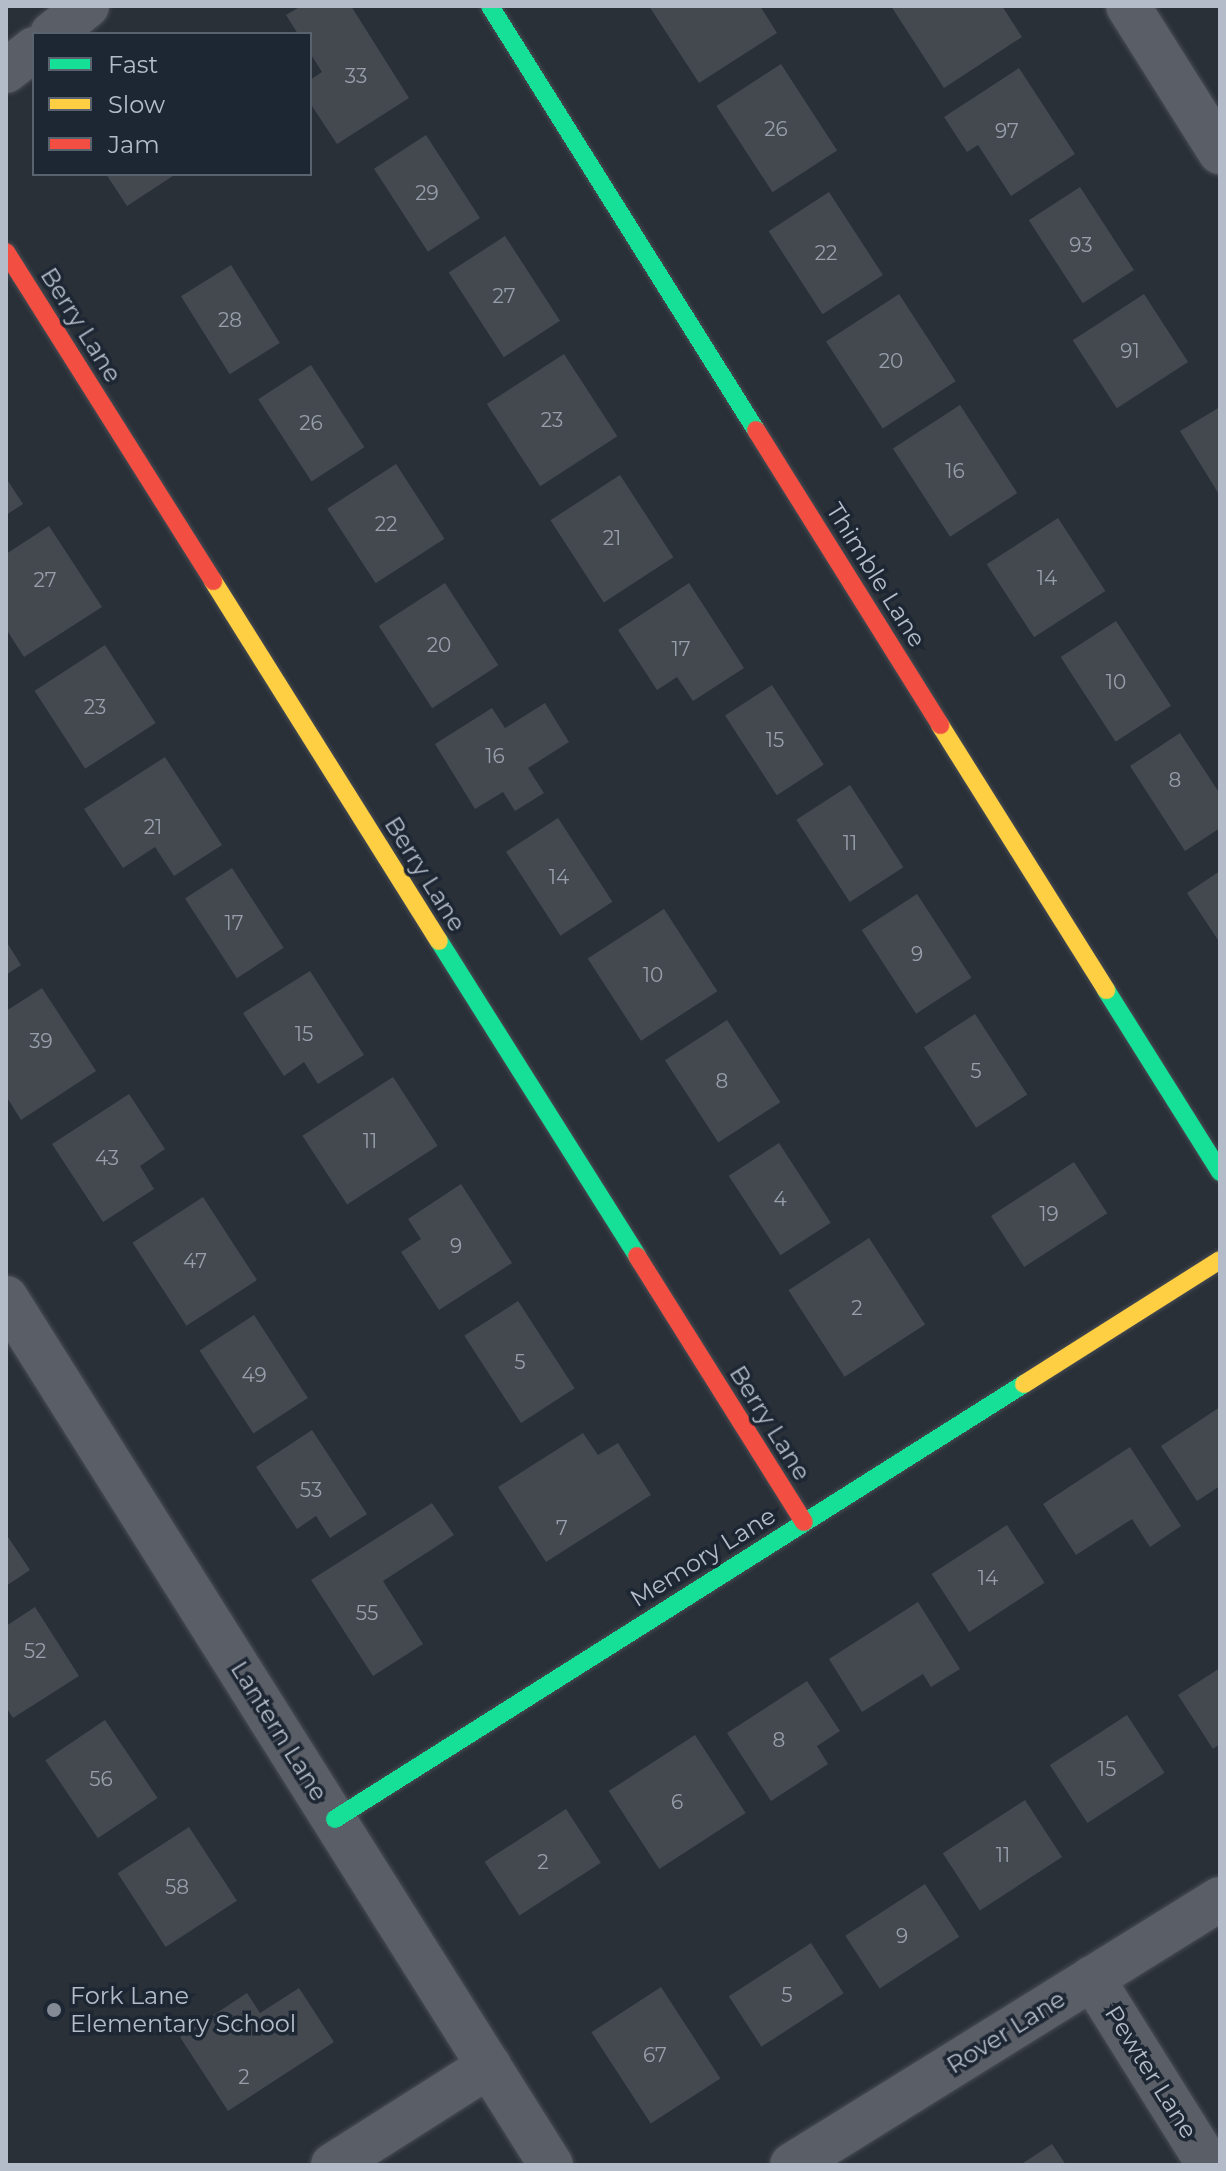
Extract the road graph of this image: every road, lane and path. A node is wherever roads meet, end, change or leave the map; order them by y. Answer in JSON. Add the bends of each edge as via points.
{"nodes":[{"id":1,"x":87,"y":6,"type":"edge"},
{"id":2,"x":490,"y":6,"type":"edge"},
{"id":3,"x":1128,"y":6,"type":"edge"},
{"id":4,"x":54,"y":32,"type":"edge"},
{"id":5,"x":32,"y":51,"type":"edge"},
{"id":6,"x":6,"y":71,"type":"edge"},
{"id":7,"x":1220,"y":152,"type":"edge"},
{"id":8,"x":6,"y":252,"type":"edge"},
{"id":9,"x":1220,"y":1172,"type":"edge"},
{"id":10,"x":1220,"y":1260,"type":"edge"},
{"id":11,"x":6,"y":1298,"type":"edge"},
{"id":12,"x":804,"y":1522,"type":"junction"},
{"id":13,"x":335,"y":1819,"type":"junction"},
{"id":14,"x":1220,"y":1899,"type":"edge"},
{"id":15,"x":1092,"y":1978,"type":"junction"},
{"id":16,"x":489,"y":2066,"type":"junction"},
{"id":17,"x":333,"y":2165,"type":"edge"},
{"id":18,"x":551,"y":2165,"type":"edge"},
{"id":19,"x":792,"y":2165,"type":"edge"},
{"id":20,"x":1209,"y":2165,"type":"edge"}],
"edges":[{"from":1,"to":4,"type":"street"},
{"from":2,"to":9,"type":"street","name":"Thimble Lane"},
{"from":3,"to":7,"type":"street"},
{"from":5,"to":6,"type":"street"},
{"from":8,"to":12,"type":"street","name":"Berry Lane"},
{"from":10,"to":12,"type":"street","name":"Memory Lane"},
{"from":11,"to":13,"type":"street","name":"Lantern Lane"},
{"from":12,"to":13,"type":"street","name":"Memory Lane"},
{"from":13,"to":16,"type":"street","name":"Lantern Lane"},
{"from":14,"to":15,"type":"street","name":"Rover Lane"},
{"from":15,"to":19,"type":"street","name":"Rover Lane"},
{"from":15,"to":20,"type":"street","name":"Pewter Lane"},
{"from":16,"to":17,"type":"street"},
{"from":16,"to":18,"type":"street","name":"Lantern Lane"}]}
